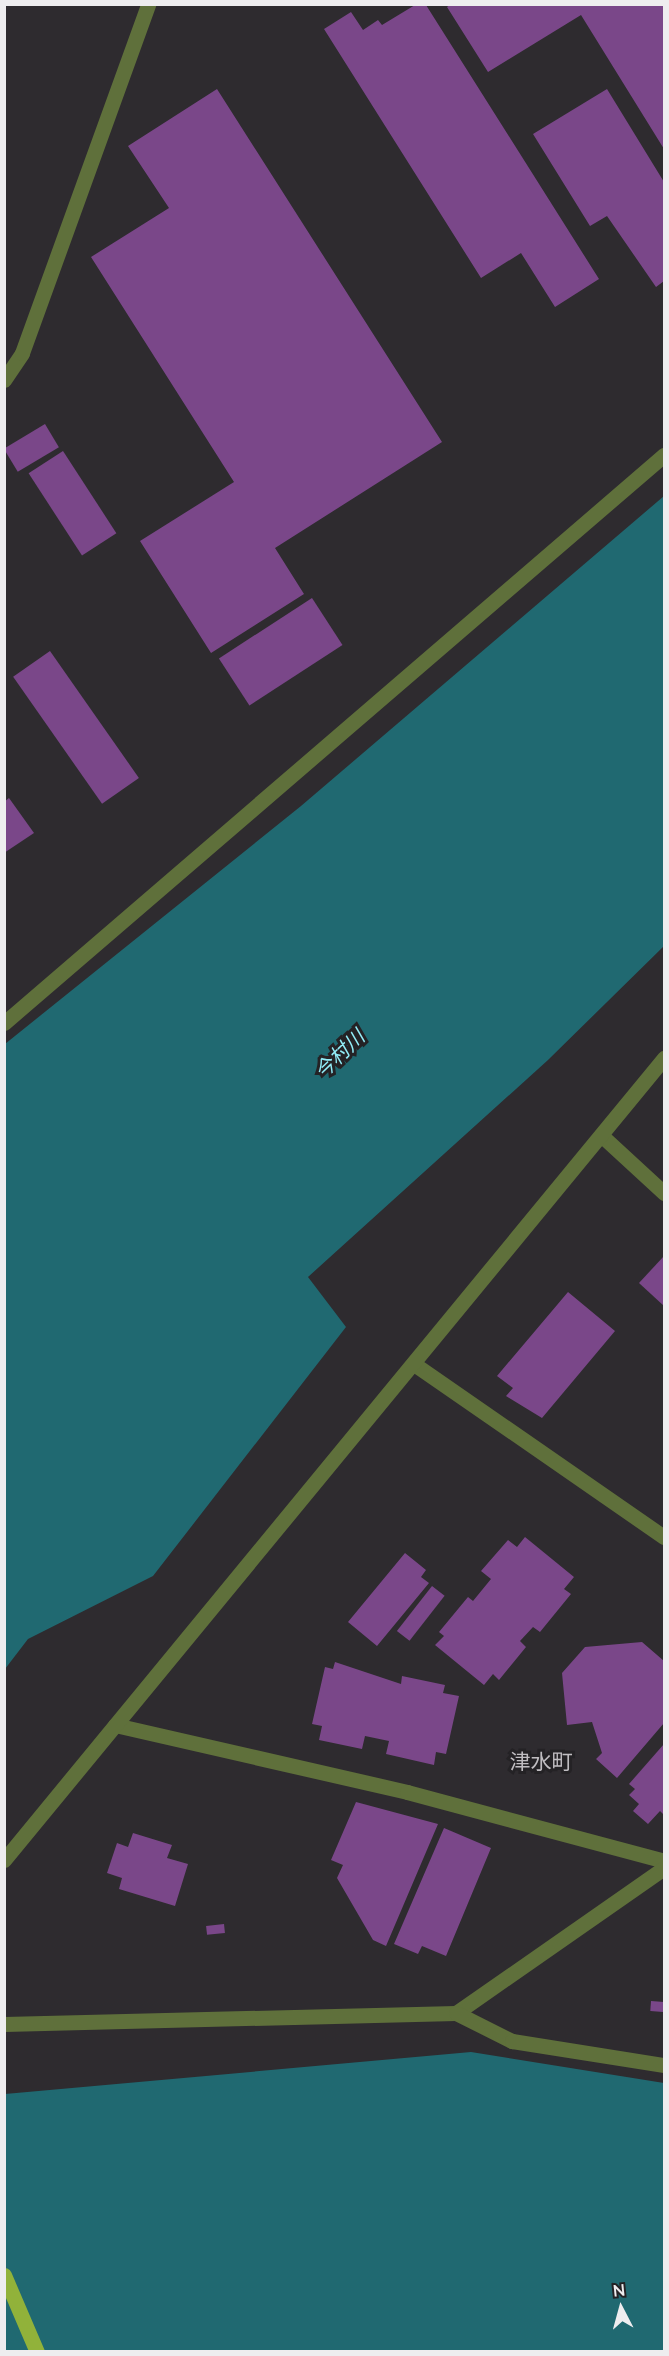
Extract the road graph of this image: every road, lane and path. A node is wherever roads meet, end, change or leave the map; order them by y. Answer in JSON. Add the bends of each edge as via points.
{"nodes":[{"id":1,"x":148,"y":4,"type":"edge"},
{"id":2,"x":4,"y":380,"type":"edge"},
{"id":3,"x":664,"y":454,"type":"edge"},
{"id":4,"x":4,"y":1023,"type":"edge"},
{"id":5,"x":664,"y":1058,"type":"edge"},
{"id":6,"x":601,"y":1135,"type":"junction"},
{"id":7,"x":664,"y":1193,"type":"edge"},
{"id":8,"x":414,"y":1364,"type":"junction"},
{"id":9,"x":664,"y":1537,"type":"edge"},
{"id":10,"x":115,"y":1725,"type":"junction"},
{"id":11,"x":4,"y":1860,"type":"edge"},
{"id":12,"x":664,"y":1861,"type":"edge"},
{"id":13,"x":664,"y":1868,"type":"edge"},
{"id":14,"x":456,"y":2013,"type":"junction"},
{"id":15,"x":4,"y":2024,"type":"edge"},
{"id":16,"x":664,"y":2065,"type":"edge"},
{"id":17,"x":4,"y":2275,"type":"edge"},
{"id":18,"x":37,"y":2352,"type":"edge"}],
"edges":[{"from":1,"to":2,"type":"street","via":[[22,353]]},
{"from":3,"to":4,"type":"street"},
{"from":5,"to":6,"type":"street"},
{"from":6,"to":7,"type":"street"},
{"from":6,"to":8,"type":"street"},
{"from":8,"to":9,"type":"street"},
{"from":8,"to":10,"type":"street"},
{"from":10,"to":11,"type":"street"},
{"from":10,"to":12,"type":"street","via":[[406,1792]]},
{"from":13,"to":14,"type":"street"},
{"from":14,"to":15,"type":"street"},
{"from":14,"to":16,"type":"street","via":[[512,2041]]},
{"from":17,"to":18,"type":"main road"}]}
